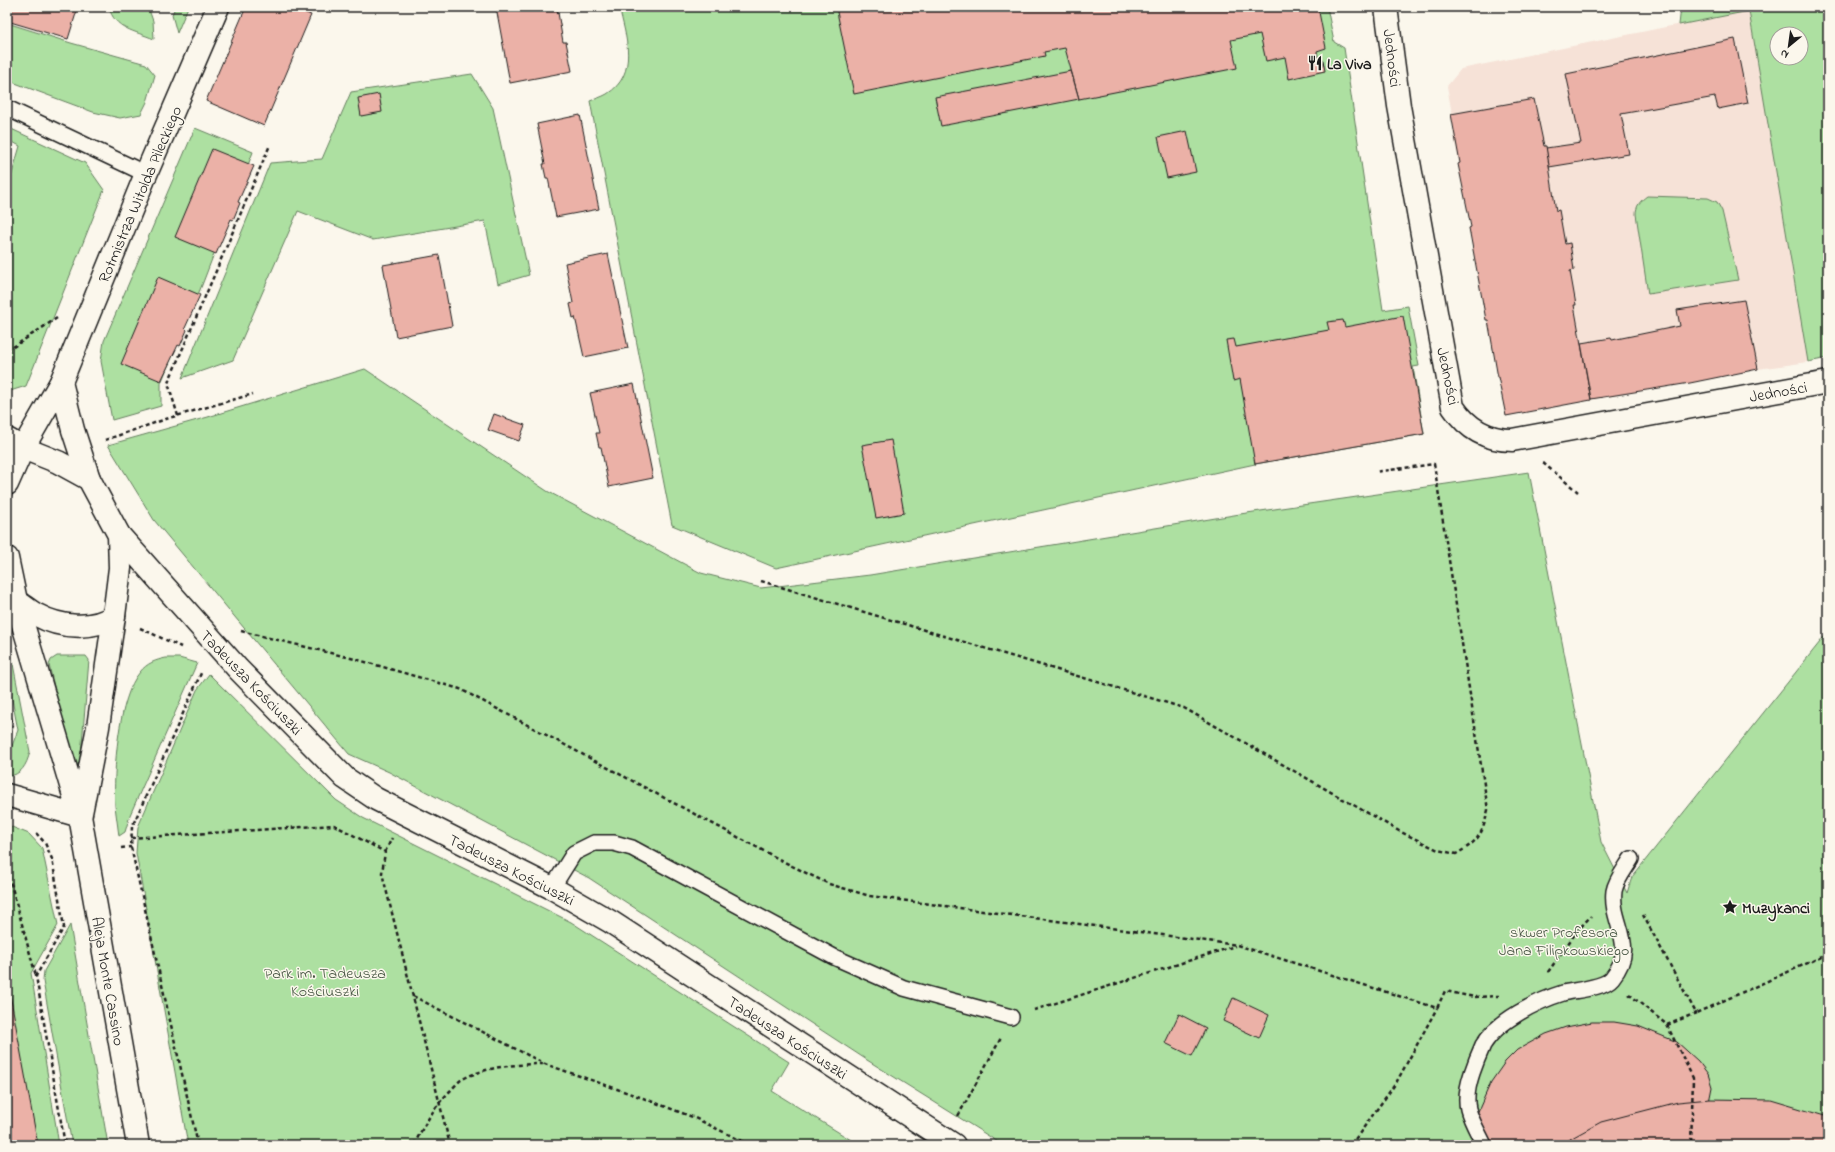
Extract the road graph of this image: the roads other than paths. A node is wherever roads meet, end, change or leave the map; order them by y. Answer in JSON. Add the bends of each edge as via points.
{"nodes":[{"id":1,"x":218,"y":7,"type":"edge"},
{"id":2,"x":1386,"y":7,"type":"edge"},
{"id":3,"x":7,"y":108,"type":"edge"},
{"id":4,"x":146,"y":174,"type":"junction"},
{"id":5,"x":61,"y":382,"type":"junction"},
{"id":6,"x":1828,"y":382,"type":"edge"},
{"id":7,"x":15,"y":444,"type":"edge"},
{"id":8,"x":89,"y":479,"type":"junction"},
{"id":9,"x":7,"y":484,"type":"edge"},
{"id":10,"x":119,"y":535,"type":"junction"},
{"id":11,"x":7,"y":558,"type":"edge"},
{"id":12,"x":16,"y":600,"type":"junction"},
{"id":13,"x":114,"y":616,"type":"junction"},
{"id":14,"x":7,"y":795,"type":"edge"},
{"id":15,"x":80,"y":816,"type":"junction"},
{"id":16,"x":1631,"y":859,"type":"dead end"},
{"id":17,"x":552,"y":888,"type":"junction"},
{"id":18,"x":1011,"y":1017,"type":"road end"},
{"id":19,"x":950,"y":1142,"type":"edge"},
{"id":20,"x":138,"y":1145,"type":"edge"},
{"id":21,"x":1484,"y":1145,"type":"edge"}],
"edges":[{"from":1,"to":4,"type":"street","name":"Rotmistrza Witolda Pileckiego"},
{"from":2,"to":6,"type":"street","name":"Jedności","via":[[1399,106],[1453,407],[1466,424],[1489,437],[1512,440]]},
{"from":3,"to":4,"type":"lane"},
{"from":4,"to":5,"type":"street","name":"Rotmistrza Witolda Pileckiego"},
{"from":5,"to":7,"type":"street","name":"Rotmistrza Witolda Pileckiego"},
{"from":5,"to":8,"type":"street"},
{"from":7,"to":8,"type":"street","via":[[58,462]]},
{"from":7,"to":9,"type":"street","name":"Rotmistrza Witolda Pileckiego"},
{"from":8,"to":10,"type":"street"},
{"from":10,"to":13,"type":"street","name":"Aleja Monte Cassino","via":[[120,568]]},
{"from":10,"to":17,"type":"street","name":"Tadeusza Kościuszki","via":[[220,650],[345,778],[376,800]]},
{"from":11,"to":12,"type":"street","name":"Aleja Monte Cassino"},
{"from":12,"to":13,"type":"street","via":[[37,615],[64,624],[96,624]]},
{"from":12,"to":15,"type":"street","name":"Aleja Monte Cassino"},
{"from":13,"to":15,"type":"street","name":"Aleja Monte Cassino","via":[[98,727]]},
{"from":14,"to":15,"type":"street"},
{"from":15,"to":20,"type":"street","name":"Aleja Monte Cassino"},
{"from":16,"to":21,"type":"lane","via":[[1616,885],[1615,901],[1624,939],[1623,955],[1611,980],[1541,1001],[1498,1028],[1484,1045],[1467,1088],[1468,1109]]},
{"from":17,"to":18,"type":"lane","via":[[574,853],[594,843],[614,842],[632,848],[841,960],[904,988]]},
{"from":17,"to":19,"type":"street","name":"Tadeusza Kościuszki","via":[[669,958],[769,1026]]}]}
